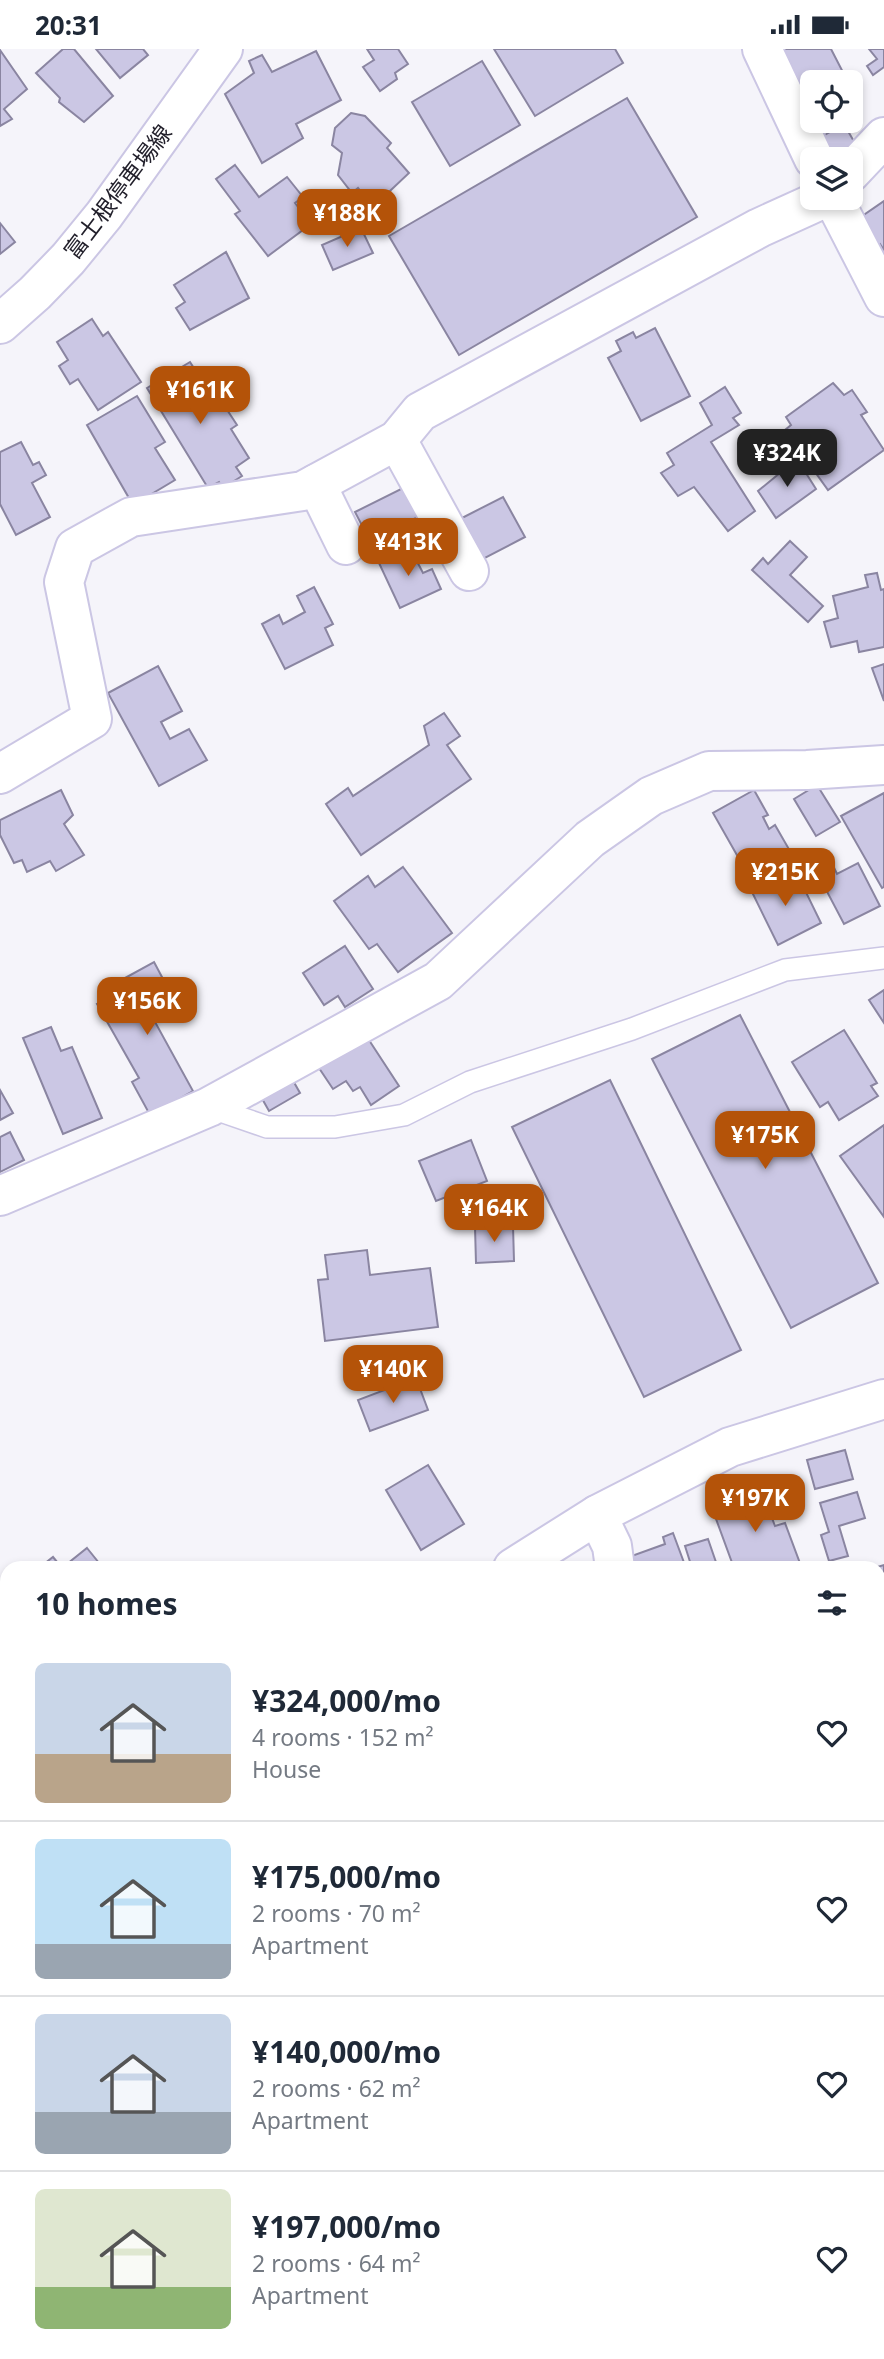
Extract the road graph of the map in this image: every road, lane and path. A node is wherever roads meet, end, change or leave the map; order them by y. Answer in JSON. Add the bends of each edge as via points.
{"nodes":[{"id":1,"x":223,"y":49,"type":"edge"},
{"id":2,"x":762,"y":49,"type":"edge"},
{"id":3,"x":884,"y":138,"type":"edge"},
{"id":4,"x":808,"y":147,"type":"edge"},
{"id":5,"x":863,"y":160,"type":"edge"},
{"id":6,"x":800,"y":209,"type":"edge"},
{"id":7,"x":839,"y":210,"type":"edge"},
{"id":8,"x":884,"y":297,"type":"edge"},
{"id":9,"x":0,"y":324,"type":"edge"},
{"id":10,"x":397,"y":440,"type":"junction"},
{"id":11,"x":316,"y":484,"type":"junction"},
{"id":12,"x":346,"y":545,"type":"dead end"},
{"id":13,"x":469,"y":571,"type":"dead end"},
{"id":14,"x":884,"y":765,"type":"edge"},
{"id":15,"x":0,"y":774,"type":"edge"},
{"id":16,"x":884,"y":958,"type":"edge"},
{"id":17,"x":209,"y":1107,"type":"junction"},
{"id":18,"x":0,"y":1196,"type":"edge"},
{"id":19,"x":884,"y":1399,"type":"edge"},
{"id":20,"x":597,"y":1515,"type":"junction"},
{"id":21,"x":524,"y":1561,"type":"edge"},
{"id":22,"x":614,"y":1561,"type":"edge"}],
"edges":[{"from":1,"to":9,"type":"street","name":"富士根停車場線","via":[[104,215],[35,293]]},
{"from":2,"to":4,"type":"street"},
{"from":3,"to":5,"type":"street"},
{"from":6,"to":10,"type":"street","via":[[420,412]]},
{"from":7,"to":8,"type":"street"},
{"from":10,"to":11,"type":"street"},
{"from":10,"to":13,"type":"street"},
{"from":11,"to":12,"type":"street"},
{"from":11,"to":15,"type":"street","via":[[303,491],[131,517],[75,548],[64,582],[92,719]]},
{"from":14,"to":17,"type":"street","via":[[709,771],[651,796],[590,839],[439,981]]},
{"from":16,"to":17,"type":"lane","via":[[785,970],[632,1029],[470,1082],[404,1115],[335,1128],[267,1127]]},
{"from":17,"to":18,"type":"street"},
{"from":19,"to":20,"type":"street","via":[[730,1447]]},
{"from":20,"to":21,"type":"street"},
{"from":20,"to":22,"type":"street"}]}
